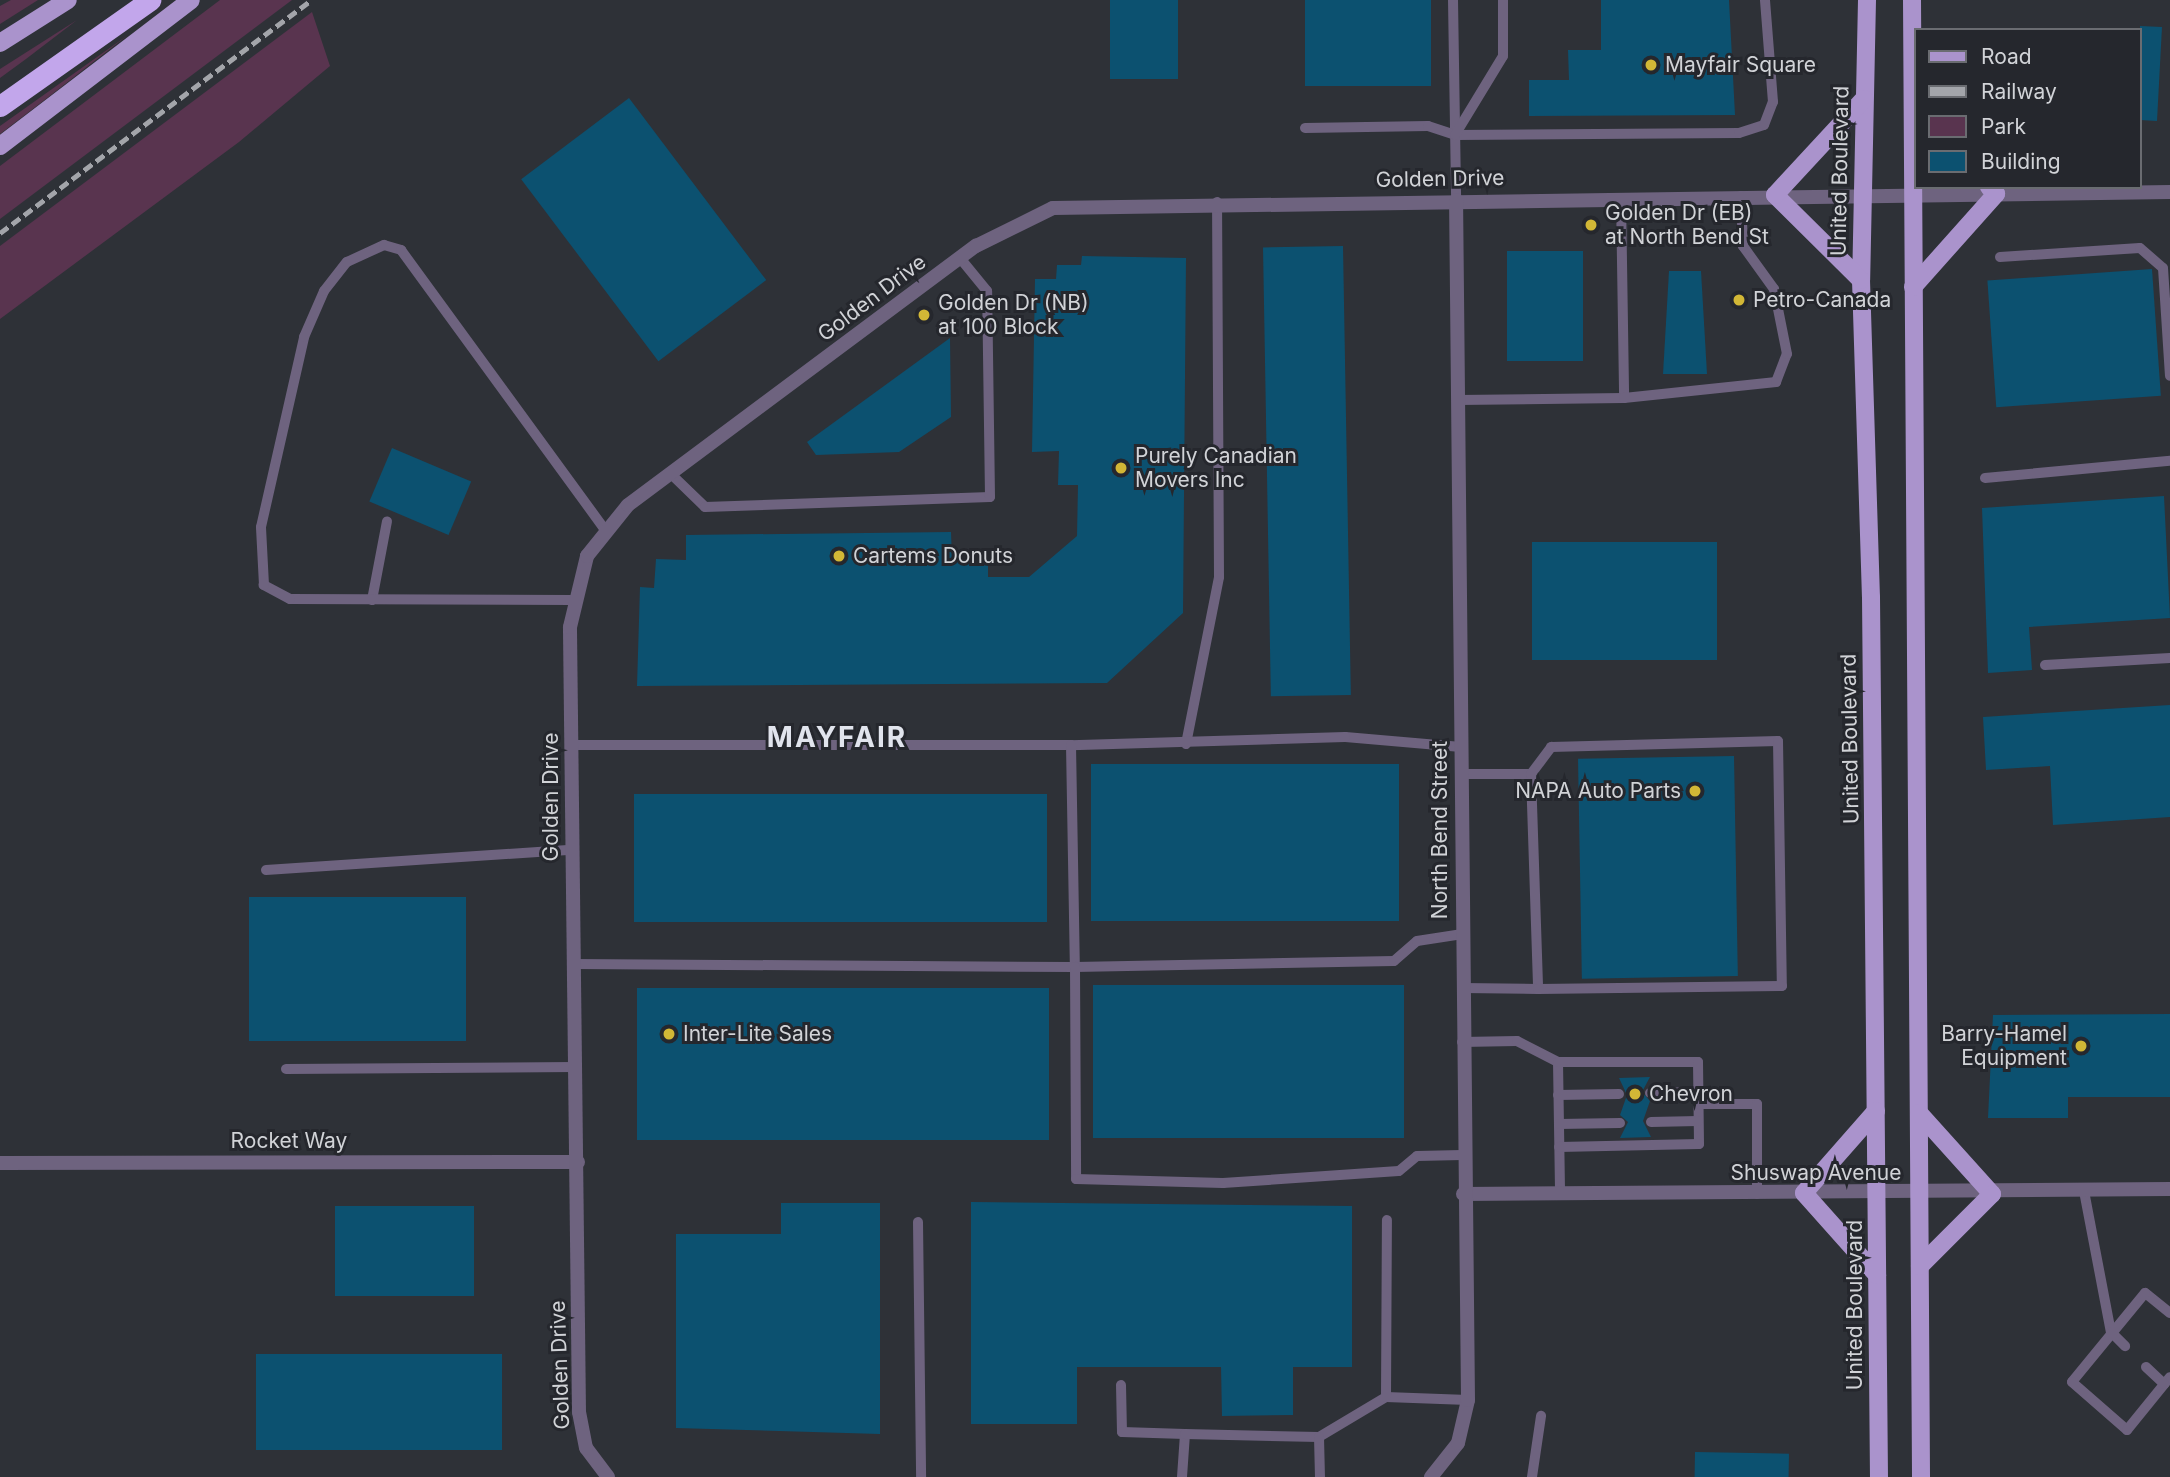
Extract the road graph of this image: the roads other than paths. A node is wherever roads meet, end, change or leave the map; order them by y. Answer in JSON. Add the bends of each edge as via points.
{"nodes":[{"id":1,"x":68,"y":0,"type":"edge"},
{"id":2,"x":125,"y":0,"type":"edge"},
{"id":3,"x":150,"y":0,"type":"edge"},
{"id":4,"x":191,"y":0,"type":"edge"},
{"id":5,"x":1454,"y":0,"type":"edge"},
{"id":6,"x":1503,"y":0,"type":"edge"},
{"id":7,"x":1765,"y":0,"type":"edge"},
{"id":8,"x":1867,"y":0,"type":"edge"},
{"id":9,"x":1912,"y":0,"type":"edge"},
{"id":10,"x":0,"y":43,"type":"edge"},
{"id":11,"x":0,"y":91,"type":"edge"},
{"id":12,"x":1864,"y":99,"type":"junction"},
{"id":13,"x":0,"y":106,"type":"edge"},
{"id":14,"x":1914,"y":109,"type":"edge"},
{"id":15,"x":1305,"y":128,"type":"dead end"},
{"id":16,"x":1455,"y":135,"type":"junction"},
{"id":17,"x":0,"y":146,"type":"edge"},
{"id":18,"x":1993,"y":190,"type":"edge"},
{"id":19,"x":2170,"y":192,"type":"edge"},
{"id":20,"x":1862,"y":194,"type":"junction"},
{"id":21,"x":1912,"y":194,"type":"junction"},
{"id":22,"x":1775,"y":195,"type":"junction"},
{"id":23,"x":1741,"y":196,"type":"junction"},
{"id":24,"x":1621,"y":198,"type":"junction"},
{"id":25,"x":1456,"y":200,"type":"junction"},
{"id":26,"x":1217,"y":202,"type":"junction"},
{"id":27,"x":2000,"y":257,"type":"dead end"},
{"id":28,"x":960,"y":258,"type":"junction"},
{"id":29,"x":1861,"y":280,"type":"junction"},
{"id":30,"x":1913,"y":287,"type":"junction"},
{"id":31,"x":2170,"y":376,"type":"edge"},
{"id":32,"x":1624,"y":398,"type":"junction"},
{"id":33,"x":1458,"y":400,"type":"junction"},
{"id":34,"x":2170,"y":461,"type":"edge"},
{"id":35,"x":671,"y":474,"type":"junction"},
{"id":36,"x":1985,"y":478,"type":"dead end"},
{"id":37,"x":387,"y":521,"type":"dead end"},
{"id":38,"x":604,"y":528,"type":"junction"},
{"id":39,"x":372,"y":600,"type":"junction"},
{"id":40,"x":572,"y":600,"type":"junction"},
{"id":41,"x":2170,"y":658,"type":"edge"},
{"id":42,"x":2045,"y":664,"type":"dead end"},
{"id":43,"x":1186,"y":744,"type":"junction"},
{"id":44,"x":572,"y":745,"type":"junction"},
{"id":45,"x":1071,"y":746,"type":"junction"},
{"id":46,"x":1461,"y":747,"type":"junction"},
{"id":47,"x":1461,"y":774,"type":"junction"},
{"id":48,"x":1531,"y":774,"type":"junction"},
{"id":49,"x":571,"y":850,"type":"junction"},
{"id":50,"x":265,"y":870,"type":"dead end"},
{"id":51,"x":1462,"y":934,"type":"junction"},
{"id":52,"x":573,"y":964,"type":"junction"},
{"id":53,"x":1075,"y":967,"type":"junction"},
{"id":54,"x":1462,"y":988,"type":"junction"},
{"id":55,"x":1538,"y":989,"type":"junction"},
{"id":56,"x":1462,"y":1042,"type":"junction"},
{"id":57,"x":1558,"y":1062,"type":"junction"},
{"id":58,"x":575,"y":1066,"type":"junction"},
{"id":59,"x":286,"y":1069,"type":"dead end"},
{"id":60,"x":1698,"y":1092,"type":"junction"},
{"id":61,"x":1650,"y":1093,"type":"dead end"},
{"id":62,"x":1619,"y":1094,"type":"dead end"},
{"id":63,"x":1559,"y":1095,"type":"junction"},
{"id":64,"x":1699,"y":1104,"type":"junction"},
{"id":65,"x":1876,"y":1111,"type":"junction"},
{"id":66,"x":1919,"y":1113,"type":"junction"},
{"id":67,"x":1699,"y":1121,"type":"junction"},
{"id":68,"x":1651,"y":1122,"type":"dead end"},
{"id":69,"x":1620,"y":1123,"type":"dead end"},
{"id":70,"x":1559,"y":1124,"type":"junction"},
{"id":71,"x":1559,"y":1147,"type":"junction"},
{"id":72,"x":1462,"y":1155,"type":"junction"},
{"id":73,"x":578,"y":1162,"type":"junction"},
{"id":74,"x":0,"y":1163,"type":"edge"},
{"id":75,"x":2170,"y":1189,"type":"edge"},
{"id":76,"x":2084,"y":1191,"type":"junction"},
{"id":77,"x":1463,"y":1194,"type":"junction"},
{"id":78,"x":1560,"y":1194,"type":"junction"},
{"id":79,"x":1758,"y":1194,"type":"junction"},
{"id":80,"x":1804,"y":1194,"type":"junction"},
{"id":81,"x":1878,"y":1194,"type":"junction"},
{"id":82,"x":1920,"y":1194,"type":"junction"},
{"id":83,"x":1992,"y":1194,"type":"junction"},
{"id":84,"x":1387,"y":1220,"type":"dead end"},
{"id":85,"x":918,"y":1222,"type":"dead end"},
{"id":86,"x":1920,"y":1266,"type":"junction"},
{"id":87,"x":1877,"y":1275,"type":"junction"},
{"id":88,"x":2170,"y":1313,"type":"edge"},
{"id":89,"x":2111,"y":1332,"type":"junction"},
{"id":90,"x":2125,"y":1346,"type":"dead end"},
{"id":91,"x":2146,"y":1367,"type":"dead end"},
{"id":92,"x":2167,"y":1381,"type":"edge"},
{"id":93,"x":1121,"y":1385,"type":"dead end"},
{"id":94,"x":1386,"y":1397,"type":"junction"},
{"id":95,"x":1468,"y":1400,"type":"junction"},
{"id":96,"x":1541,"y":1416,"type":"dead end"},
{"id":97,"x":1185,"y":1434,"type":"junction"},
{"id":98,"x":1319,"y":1437,"type":"junction"},
{"id":99,"x":1436,"y":1476,"type":"edge"},
{"id":100,"x":608,"y":1477,"type":"edge"},
{"id":101,"x":921,"y":1477,"type":"edge"},
{"id":102,"x":1182,"y":1477,"type":"edge"},
{"id":103,"x":1320,"y":1477,"type":"edge"},
{"id":104,"x":1532,"y":1477,"type":"edge"},
{"id":105,"x":1879,"y":1477,"type":"edge"},
{"id":106,"x":1921,"y":1477,"type":"edge"}],
"edges":[{"from":1,"to":10,"type":"main road"},
{"from":2,"to":11,"type":"highway"},
{"from":3,"to":13,"type":"highway"},
{"from":4,"to":17,"type":"main road"},
{"from":5,"to":16,"type":"lane"},
{"from":6,"to":16,"type":"lane","via":[[1503,56]]},
{"from":7,"to":16,"type":"lane","via":[[1773,102],[1764,125],[1739,133]]},
{"from":8,"to":12,"type":"main road","name":"United Boulevard"},
{"from":9,"to":14,"type":"main road"},
{"from":12,"to":20,"type":"main road","name":"United Boulevard"},
{"from":12,"to":22,"type":"main road"},
{"from":14,"to":21,"type":"main road"},
{"from":15,"to":16,"type":"lane","via":[[1428,126]]},
{"from":16,"to":25,"type":"lane"},
{"from":18,"to":19,"type":"street","name":"Golden Drive"},
{"from":18,"to":21,"type":"street","name":"Golden Drive"},
{"from":18,"to":30,"type":"main road"},
{"from":20,"to":21,"type":"street","name":"Golden Drive"},
{"from":20,"to":22,"type":"street","name":"Golden Drive"},
{"from":20,"to":29,"type":"main road","name":"United Boulevard"},
{"from":21,"to":30,"type":"main road"},
{"from":22,"to":23,"type":"street","name":"Golden Drive"},
{"from":22,"to":29,"type":"main road"},
{"from":23,"to":24,"type":"street","name":"Golden Drive"},
{"from":23,"to":32,"type":"lane","via":[[1743,246],[1774,289],[1787,354],[1776,382]]},
{"from":24,"to":25,"type":"street","name":"Golden Drive"},
{"from":24,"to":32,"type":"lane"},
{"from":25,"to":26,"type":"street","name":"Golden Drive"},
{"from":25,"to":33,"type":"street","name":"North Bend Street"},
{"from":26,"to":28,"type":"street","name":"Golden Drive","via":[[1054,208],[1013,223]]},
{"from":26,"to":43,"type":"lane","via":[[1219,577]]},
{"from":27,"to":31,"type":"lane","via":[[2140,248],[2163,268]]},
{"from":28,"to":35,"type":"street","name":"Golden Drive"},
{"from":28,"to":35,"type":"lane","via":[[987,290],[990,497],[705,507]]},
{"from":29,"to":65,"type":"main road","name":"United Boulevard"},
{"from":30,"to":66,"type":"main road"},
{"from":32,"to":33,"type":"lane"},
{"from":33,"to":46,"type":"street","name":"North Bend Street"},
{"from":34,"to":36,"type":"lane"},
{"from":35,"to":38,"type":"street","name":"Golden Drive"},
{"from":37,"to":39,"type":"lane"},
{"from":38,"to":39,"type":"lane","via":[[401,250],[384,245],[347,262],[324,291],[304,337],[261,527],[264,585],[290,599]]},
{"from":38,"to":40,"type":"street","name":"Golden Drive"},
{"from":39,"to":40,"type":"lane"},
{"from":40,"to":44,"type":"street","name":"Golden Drive"},
{"from":41,"to":42,"type":"lane"},
{"from":43,"to":45,"type":"lane"},
{"from":43,"to":46,"type":"lane","via":[[1345,737]]},
{"from":44,"to":45,"type":"lane"},
{"from":44,"to":49,"type":"street","name":"Golden Drive"},
{"from":45,"to":53,"type":"lane"},
{"from":46,"to":47,"type":"street","name":"North Bend Street"},
{"from":47,"to":48,"type":"lane"},
{"from":47,"to":51,"type":"street","name":"North Bend Street"},
{"from":48,"to":55,"type":"lane"},
{"from":48,"to":55,"type":"lane","via":[[1551,747],[1778,741],[1782,986]]},
{"from":49,"to":50,"type":"lane"},
{"from":49,"to":52,"type":"street","name":"Golden Drive"},
{"from":51,"to":53,"type":"lane","via":[[1417,941],[1394,961]]},
{"from":51,"to":54,"type":"street","name":"North Bend Street"},
{"from":52,"to":53,"type":"lane"},
{"from":52,"to":58,"type":"street","name":"Golden Drive"},
{"from":53,"to":72,"type":"lane","via":[[1076,1179],[1223,1182],[1399,1171],[1417,1156]]},
{"from":54,"to":55,"type":"lane"},
{"from":54,"to":56,"type":"street","name":"North Bend Street"},
{"from":56,"to":57,"type":"lane","via":[[1517,1041]]},
{"from":56,"to":72,"type":"street","name":"North Bend Street"},
{"from":57,"to":60,"type":"lane","via":[[1698,1062]]},
{"from":57,"to":63,"type":"lane"},
{"from":58,"to":59,"type":"lane"},
{"from":58,"to":73,"type":"street","name":"Golden Drive"},
{"from":60,"to":61,"type":"lane"},
{"from":60,"to":64,"type":"lane"},
{"from":62,"to":63,"type":"lane"},
{"from":63,"to":70,"type":"lane"},
{"from":64,"to":67,"type":"lane"},
{"from":64,"to":79,"type":"lane","via":[[1757,1104]]},
{"from":65,"to":80,"type":"main road"},
{"from":65,"to":81,"type":"main road","name":"United Boulevard"},
{"from":66,"to":82,"type":"main road"},
{"from":66,"to":83,"type":"main road"},
{"from":67,"to":68,"type":"lane"},
{"from":67,"to":71,"type":"lane","via":[[1699,1144]]},
{"from":69,"to":70,"type":"lane"},
{"from":70,"to":71,"type":"lane"},
{"from":71,"to":78,"type":"lane"},
{"from":72,"to":77,"type":"street","name":"North Bend Street"},
{"from":73,"to":74,"type":"street","name":"Rocket Way"},
{"from":73,"to":100,"type":"street","name":"Golden Drive","via":[[579,1412],[586,1448]]},
{"from":75,"to":76,"type":"street","name":"Shuswap Avenue"},
{"from":76,"to":83,"type":"street","name":"Shuswap Avenue"},
{"from":76,"to":89,"type":"lane"},
{"from":77,"to":78,"type":"street","name":"Shuswap Avenue"},
{"from":77,"to":95,"type":"street","name":"North Bend Street"},
{"from":78,"to":79,"type":"street","name":"Shuswap Avenue"},
{"from":79,"to":80,"type":"street","name":"Shuswap Avenue"},
{"from":80,"to":81,"type":"street","name":"Shuswap Avenue"},
{"from":80,"to":87,"type":"main road"},
{"from":81,"to":82,"type":"street","name":"Shuswap Avenue"},
{"from":81,"to":87,"type":"main road","name":"United Boulevard"},
{"from":82,"to":83,"type":"street","name":"Shuswap Avenue"},
{"from":82,"to":86,"type":"main road"},
{"from":83,"to":86,"type":"main road"},
{"from":84,"to":94,"type":"lane"},
{"from":85,"to":101,"type":"lane"},
{"from":86,"to":106,"type":"main road"},
{"from":87,"to":105,"type":"main road","name":"United Boulevard"},
{"from":88,"to":89,"type":"lane","via":[[2146,1293]]},
{"from":89,"to":90,"type":"lane"},
{"from":89,"to":92,"type":"lane","via":[[2072,1382],[2127,1430]]},
{"from":91,"to":92,"type":"lane"},
{"from":93,"to":97,"type":"lane","via":[[1122,1432]]},
{"from":94,"to":95,"type":"lane"},
{"from":94,"to":98,"type":"lane"},
{"from":95,"to":99,"type":"street","name":"North Bend Street","via":[[1451,1456]]},
{"from":96,"to":104,"type":"lane"},
{"from":97,"to":98,"type":"lane"},
{"from":97,"to":102,"type":"lane"},
{"from":98,"to":103,"type":"lane"}]}
